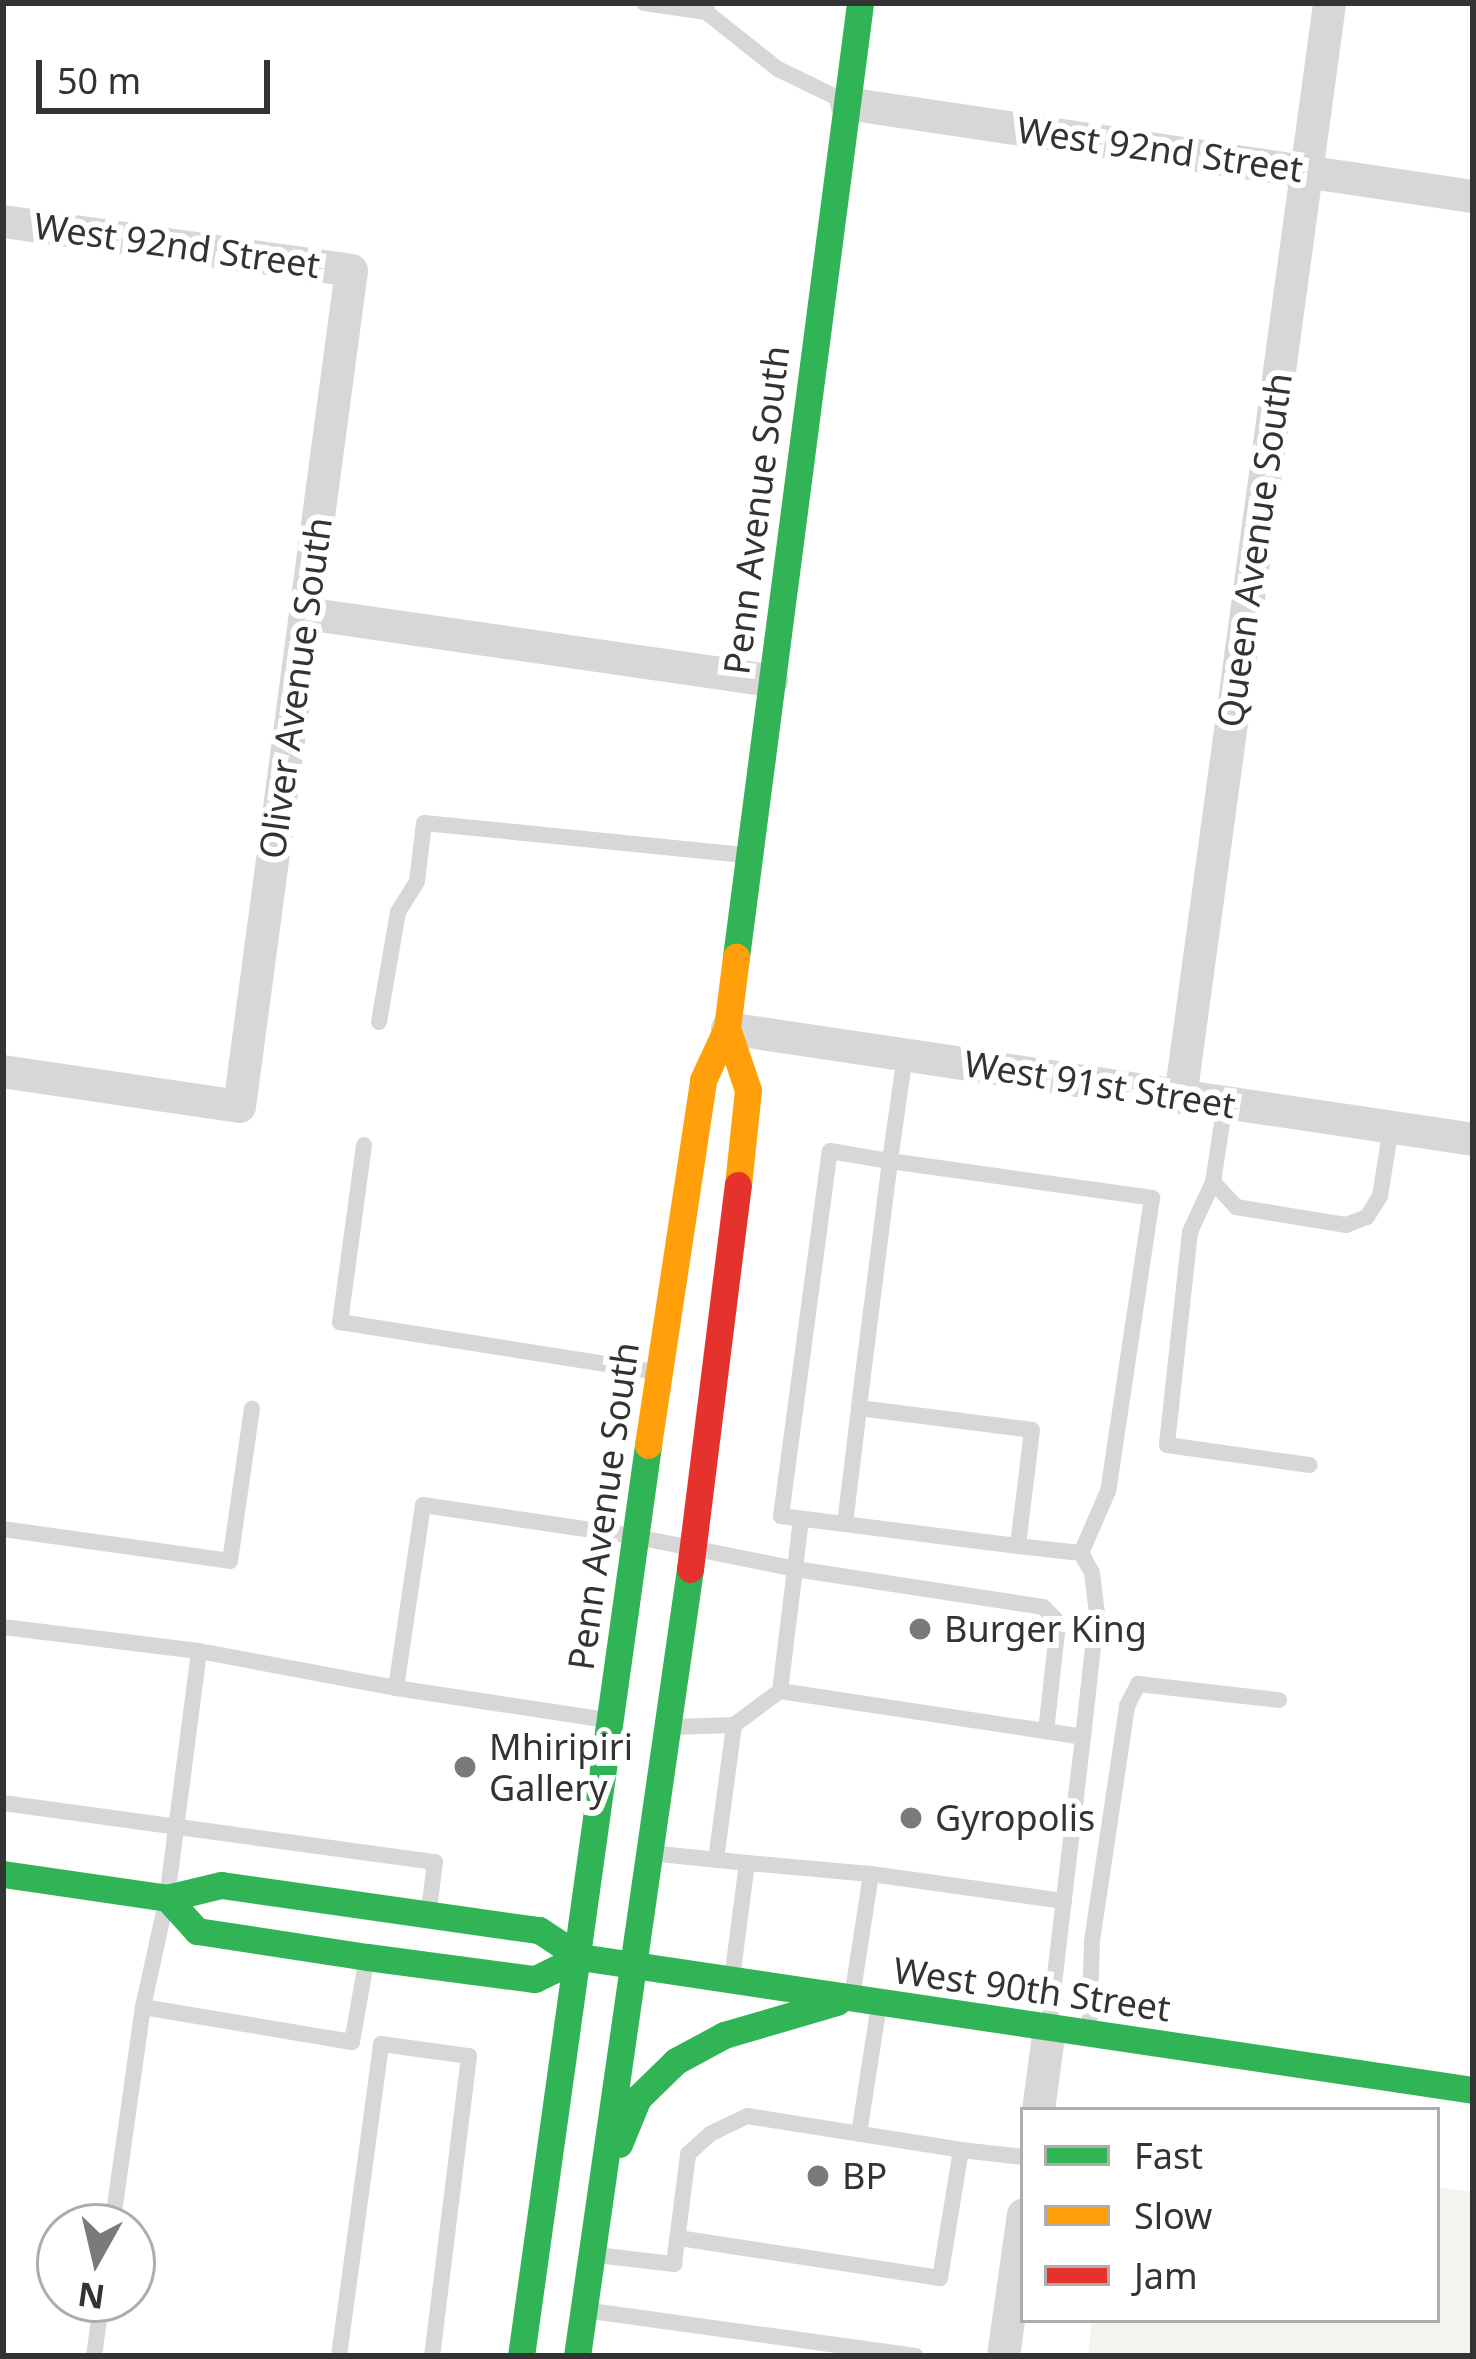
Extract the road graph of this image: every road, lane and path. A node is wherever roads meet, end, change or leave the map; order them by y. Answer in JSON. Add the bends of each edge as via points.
{"nodes":[{"id":1,"x":644,"y":3,"type":"edge"},
{"id":2,"x":860,"y":3,"type":"edge"},
{"id":3,"x":1329,"y":3,"type":"edge"},
{"id":4,"x":707,"y":8,"type":"edge"},
{"id":5,"x":846,"y":103,"type":"junction"},
{"id":6,"x":1306,"y":171,"type":"junction"},
{"id":7,"x":1473,"y":196,"type":"edge"},
{"id":8,"x":3,"y":221,"type":"edge"},
{"id":9,"x":351,"y":270,"type":"joint"},
{"id":10,"x":305,"y":613,"type":"junction"},
{"id":11,"x":770,"y":680,"type":"junction"},
{"id":12,"x":747,"y":855,"type":"junction"},
{"id":13,"x":379,"y":1022,"type":"dead end"},
{"id":14,"x":727,"y":1028,"type":"junction"},
{"id":15,"x":905,"y":1055,"type":"junction"},
{"id":16,"x":3,"y":1071,"type":"edge"},
{"id":17,"x":1180,"y":1096,"type":"junction"},
{"id":18,"x":1225,"y":1103,"type":"junction"},
{"id":19,"x":1391,"y":1127,"type":"junction"},
{"id":20,"x":1473,"y":1139,"type":"edge"},
{"id":21,"x":364,"y":1145,"type":"dead end"},
{"id":22,"x":890,"y":1161,"type":"junction"},
{"id":23,"x":1214,"y":1182,"type":"junction"},
{"id":24,"x":658,"y":1372,"type":"junction"},
{"id":25,"x":859,"y":1408,"type":"junction"},
{"id":26,"x":252,"y":1409,"type":"dead end"},
{"id":27,"x":1310,"y":1465,"type":"dead end"},
{"id":28,"x":801,"y":1519,"type":"junction"},
{"id":29,"x":845,"y":1524,"type":"junction"},
{"id":30,"x":3,"y":1529,"type":"edge"},
{"id":31,"x":632,"y":1536,"type":"junction"},
{"id":32,"x":1018,"y":1546,"type":"junction"},
{"id":33,"x":695,"y":1551,"type":"junction"},
{"id":34,"x":1081,"y":1553,"type":"junction"},
{"id":35,"x":795,"y":1569,"type":"junction"},
{"id":36,"x":3,"y":1627,"type":"edge"},
{"id":37,"x":199,"y":1651,"type":"junction"},
{"id":38,"x":396,"y":1688,"type":"junction"},
{"id":39,"x":780,"y":1691,"type":"junction"},
{"id":40,"x":1280,"y":1700,"type":"dead end"},
{"id":41,"x":610,"y":1720,"type":"junction"},
{"id":42,"x":734,"y":1725,"type":"junction"},
{"id":43,"x":668,"y":1727,"type":"junction"},
{"id":44,"x":1046,"y":1731,"type":"junction"},
{"id":45,"x":1083,"y":1737,"type":"junction"},
{"id":46,"x":3,"y":1803,"type":"edge"},
{"id":47,"x":177,"y":1823,"type":"junction"},
{"id":48,"x":650,"y":1853,"type":"junction"},
{"id":49,"x":716,"y":1860,"type":"junction"},
{"id":50,"x":747,"y":1863,"type":"junction"},
{"id":51,"x":3,"y":1874,"type":"edge"},
{"id":52,"x":871,"y":1874,"type":"junction"},
{"id":53,"x":167,"y":1898,"type":"junction"},
{"id":54,"x":1064,"y":1901,"type":"junction"},
{"id":55,"x":428,"y":1916,"type":"junction"},
{"id":56,"x":367,"y":1957,"type":"junction"},
{"id":57,"x":580,"y":1957,"type":"junction"},
{"id":58,"x":634,"y":1964,"type":"junction"},
{"id":59,"x":731,"y":1980,"type":"junction"},
{"id":60,"x":866,"y":2000,"type":"junction"},
{"id":61,"x":142,"y":2007,"type":"junction"},
{"id":62,"x":1049,"y":2028,"type":"junction"},
{"id":63,"x":1089,"y":2034,"type":"junction"},
{"id":64,"x":352,"y":2042,"type":"junction"},
{"id":65,"x":381,"y":2044,"type":"junction"},
{"id":66,"x":1473,"y":2090,"type":"edge"},
{"id":67,"x":1038,"y":2107,"type":"edge"},
{"id":68,"x":859,"y":2134,"type":"junction"},
{"id":69,"x":961,"y":2150,"type":"junction"},
{"id":70,"x":1020,"y":2157,"type":"edge"},
{"id":71,"x":596,"y":2200,"type":"junction"},
{"id":72,"x":115,"y":2203,"type":"edge"},
{"id":73,"x":1020,"y":2235,"type":"edge"},
{"id":74,"x":678,"y":2238,"type":"junction"},
{"id":75,"x":590,"y":2254,"type":"junction"},
{"id":76,"x":584,"y":2310,"type":"junction"},
{"id":77,"x":99,"y":2323,"type":"edge"},
{"id":78,"x":761,"y":2334,"type":"junction"},
{"id":79,"x":94,"y":2356,"type":"edge"},
{"id":80,"x":339,"y":2356,"type":"edge"},
{"id":81,"x":432,"y":2356,"type":"edge"},
{"id":82,"x":521,"y":2356,"type":"edge"},
{"id":83,"x":577,"y":2356,"type":"edge"},
{"id":84,"x":758,"y":2356,"type":"edge"},
{"id":85,"x":916,"y":2356,"type":"edge"},
{"id":86,"x":1003,"y":2356,"type":"edge"}],
"edges":[{"from":1,"to":4,"type":"lane"},
{"from":2,"to":5,"type":"main road","name":"Penn Avenue South"},
{"from":3,"to":6,"type":"street","name":"Queen Avenue South"},
{"from":4,"to":5,"type":"lane","via":[[778,69]]},
{"from":5,"to":6,"type":"street","name":"West 92nd Street"},
{"from":5,"to":11,"type":"main road","name":"Penn Avenue South"},
{"from":6,"to":7,"type":"street","name":"West 92nd Street"},
{"from":6,"to":17,"type":"street","name":"Queen Avenue South"},
{"from":8,"to":9,"type":"street","name":"West 92nd Street"},
{"from":9,"to":10,"type":"street","name":"Oliver Avenue South"},
{"from":10,"to":11,"type":"street"},
{"from":10,"to":16,"type":"street","name":"Oliver Avenue South","via":[[239,1106]]},
{"from":11,"to":12,"type":"main road","name":"Penn Avenue South"},
{"from":12,"to":13,"type":"lane","via":[[424,823]]},
{"from":12,"to":14,"type":"main road","name":"Penn Avenue South"},
{"from":14,"to":15,"type":"street","name":"West 91st Street"},
{"from":14,"to":24,"type":"main road","name":"Penn Avenue South","via":[[703,1080]]},
{"from":14,"to":33,"type":"main road","name":"Penn Avenue South","via":[[748,1090]]},
{"from":15,"to":17,"type":"street","name":"West 91st Street"},
{"from":15,"to":22,"type":"lane"},
{"from":17,"to":18,"type":"street","name":"West 91st Street"},
{"from":18,"to":19,"type":"street","name":"West 91st Street"},
{"from":18,"to":23,"type":"lane"},
{"from":19,"to":20,"type":"street","name":"West 91st Street"},
{"from":19,"to":23,"type":"lane","via":[[1380,1196],[1367,1217],[1346,1225],[1236,1207]]},
{"from":21,"to":24,"type":"lane","via":[[340,1322]]},
{"from":22,"to":25,"type":"lane"},
{"from":22,"to":28,"type":"lane","via":[[830,1151],[781,1516]]},
{"from":22,"to":34,"type":"lane","via":[[1152,1198],[1108,1491]]},
{"from":23,"to":27,"type":"lane","via":[[1190,1232],[1167,1444]]},
{"from":24,"to":31,"type":"main road","name":"Penn Avenue South"},
{"from":25,"to":29,"type":"lane"},
{"from":25,"to":32,"type":"lane","via":[[1032,1430]]},
{"from":26,"to":30,"type":"lane","via":[[230,1561]]},
{"from":28,"to":29,"type":"lane"},
{"from":28,"to":35,"type":"lane"},
{"from":29,"to":32,"type":"lane"},
{"from":31,"to":33,"type":"lane"},
{"from":31,"to":38,"type":"lane","via":[[423,1505]]},
{"from":31,"to":41,"type":"main road","name":"Penn Avenue South"},
{"from":32,"to":34,"type":"lane"},
{"from":33,"to":35,"type":"lane"},
{"from":33,"to":43,"type":"main road","name":"Penn Avenue South"},
{"from":34,"to":45,"type":"lane","via":[[1097,1611]]},
{"from":35,"to":39,"type":"lane"},
{"from":35,"to":44,"type":"lane","via":[[1042,1606],[1057,1631]]},
{"from":36,"to":37,"type":"lane"},
{"from":37,"to":38,"type":"lane"},
{"from":37,"to":47,"type":"lane"},
{"from":38,"to":41,"type":"lane"},
{"from":39,"to":42,"type":"lane"},
{"from":39,"to":44,"type":"lane"},
{"from":40,"to":63,"type":"lane","via":[[1138,1684],[1127,1706],[1092,1941]]},
{"from":41,"to":57,"type":"main road","name":"Penn Avenue South"},
{"from":42,"to":43,"type":"lane"},
{"from":42,"to":49,"type":"lane"},
{"from":43,"to":48,"type":"main road","name":"Penn Avenue South"},
{"from":44,"to":45,"type":"lane"},
{"from":45,"to":54,"type":"lane"},
{"from":46,"to":47,"type":"lane"},
{"from":47,"to":53,"type":"lane"},
{"from":47,"to":55,"type":"lane","via":[[435,1862]]},
{"from":48,"to":49,"type":"lane"},
{"from":48,"to":58,"type":"main road","name":"Penn Avenue South"},
{"from":49,"to":50,"type":"lane"},
{"from":50,"to":52,"type":"lane"},
{"from":50,"to":59,"type":"lane"},
{"from":51,"to":53,"type":"main road","name":"West 90th Street"},
{"from":52,"to":54,"type":"lane"},
{"from":52,"to":60,"type":"lane"},
{"from":53,"to":55,"type":"main road","name":"West 90th Street","via":[[221,1886]]},
{"from":53,"to":56,"type":"main road","name":"West 90th Street","via":[[197,1931]]},
{"from":53,"to":61,"type":"lane"},
{"from":54,"to":62,"type":"lane"},
{"from":55,"to":57,"type":"main road","name":"West 90th Street","via":[[539,1930]]},
{"from":56,"to":57,"type":"main road","name":"West 90th Street","via":[[536,1979]]},
{"from":56,"to":64,"type":"lane"},
{"from":57,"to":58,"type":"main road","name":"West 90th Street"},
{"from":57,"to":82,"type":"main road","name":"Penn Avenue South"},
{"from":58,"to":59,"type":"main road","name":"West 90th Street"},
{"from":58,"to":71,"type":"main road","name":"Penn Avenue South"},
{"from":59,"to":60,"type":"main road","name":"West 90th Street"},
{"from":60,"to":62,"type":"main road","name":"West 90th Street"},
{"from":60,"to":68,"type":"lane"},
{"from":60,"to":71,"type":"main road","via":[[724,2035],[676,2061],[638,2098]]},
{"from":61,"to":64,"type":"lane"},
{"from":61,"to":72,"type":"lane"},
{"from":62,"to":63,"type":"main road","name":"West 90th Street"},
{"from":62,"to":67,"type":"street"},
{"from":63,"to":66,"type":"main road","name":"West 90th Street"},
{"from":64,"to":65,"type":"lane"},
{"from":65,"to":80,"type":"lane"},
{"from":65,"to":81,"type":"lane","via":[[469,2056]]},
{"from":68,"to":69,"type":"lane"},
{"from":68,"to":74,"type":"lane","via":[[747,2116],[710,2134],[688,2155]]},
{"from":69,"to":70,"type":"lane"},
{"from":69,"to":74,"type":"lane","via":[[940,2278]]},
{"from":71,"to":75,"type":"main road","name":"Penn Avenue South"},
{"from":73,"to":86,"type":"street"},
{"from":74,"to":75,"type":"lane","via":[[674,2264]]},
{"from":75,"to":76,"type":"main road","name":"Penn Avenue South"},
{"from":76,"to":78,"type":"lane"},
{"from":76,"to":83,"type":"main road","name":"Penn Avenue South"},
{"from":77,"to":79,"type":"lane"},
{"from":78,"to":84,"type":"lane"},
{"from":78,"to":85,"type":"lane"}]}
